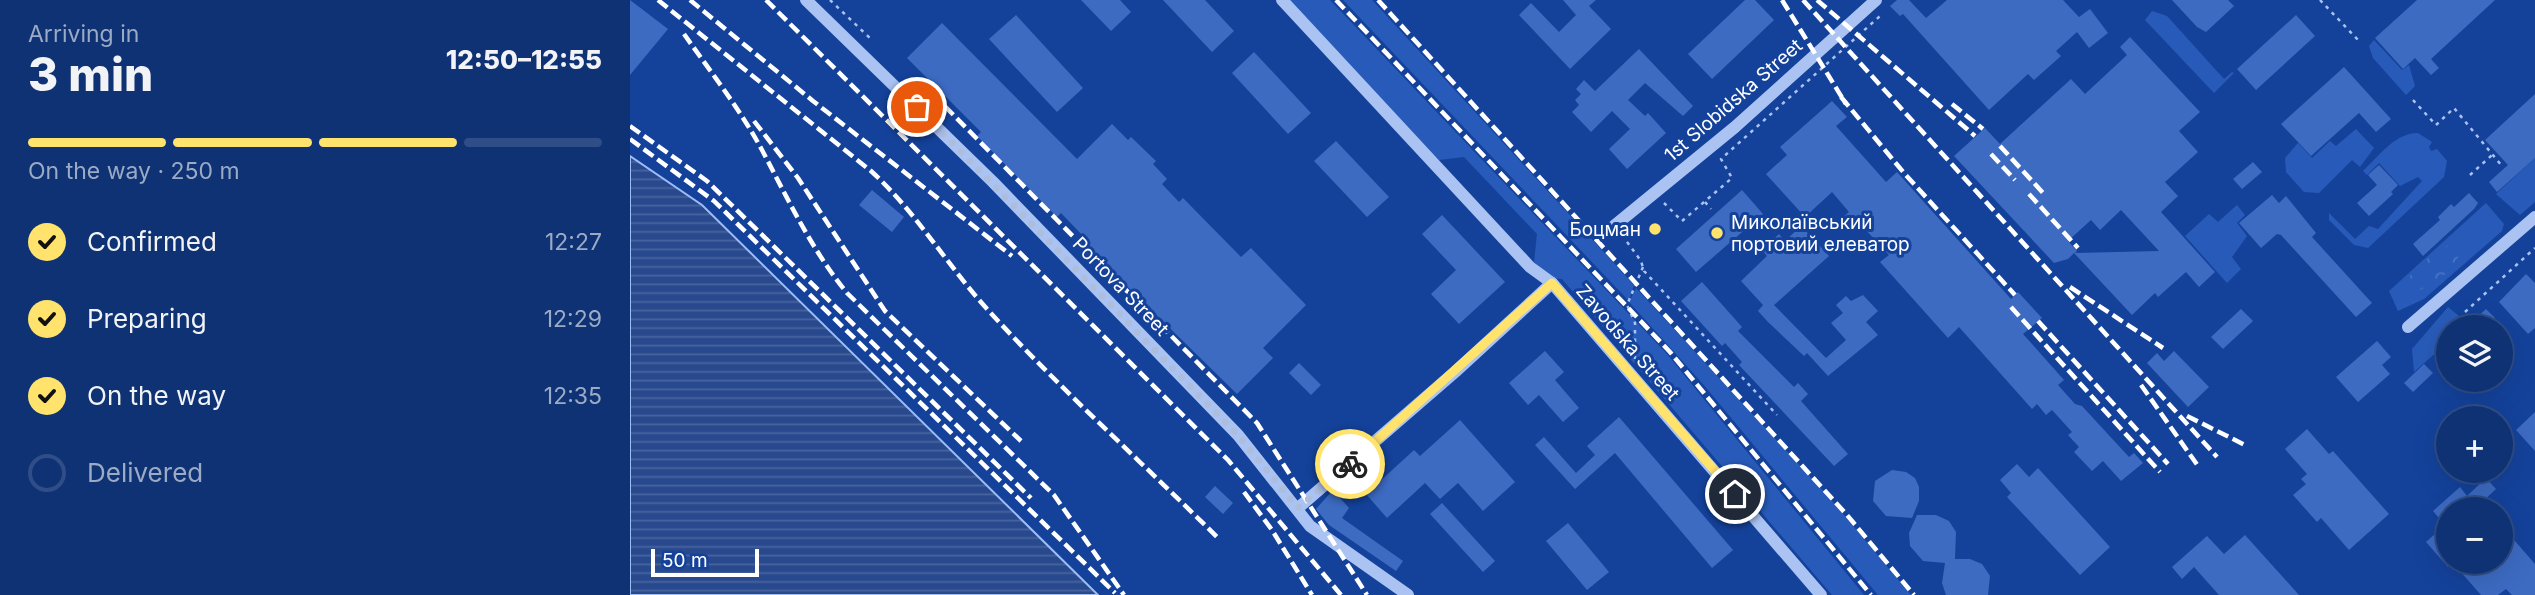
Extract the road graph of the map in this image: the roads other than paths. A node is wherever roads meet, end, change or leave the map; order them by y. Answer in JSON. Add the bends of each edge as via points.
{"nodes":[{"id":1,"x":806,"y":0,"type":"edge"},
{"id":2,"x":1282,"y":0,"type":"edge"},
{"id":3,"x":1873,"y":4,"type":"edge"},
{"id":4,"x":2535,"y":217,"type":"edge"},
{"id":5,"x":1617,"y":230,"type":"road end"},
{"id":6,"x":1552,"y":283,"type":"junction"},
{"id":7,"x":2408,"y":327,"type":"dead end"},
{"id":8,"x":1298,"y":508,"type":"junction"},
{"id":9,"x":1408,"y":595,"type":"edge"},
{"id":10,"x":1821,"y":595,"type":"edge"}],
"edges":[{"from":1,"to":8,"type":"street","name":"Portova Street","via":[[1012,201],[1238,435]]},
{"from":2,"to":6,"type":"street","name":"Zavodska Street","via":[[1530,267]]},
{"from":3,"to":5,"type":"street","name":"1st Slobidska Street"},
{"from":4,"to":7,"type":"street"},
{"from":6,"to":8,"type":"street"},
{"from":6,"to":10,"type":"street","name":"Zavodska Street"},
{"from":8,"to":9,"type":"street","name":"Portova Street","via":[[1310,526]]}]}
